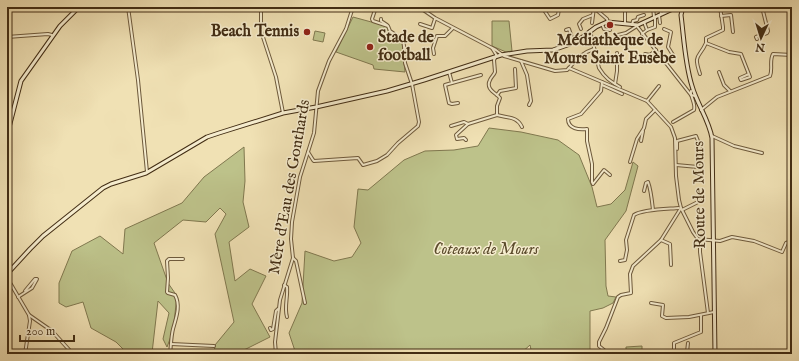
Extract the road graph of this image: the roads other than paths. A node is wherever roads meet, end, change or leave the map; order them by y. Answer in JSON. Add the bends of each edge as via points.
{"nodes":[{"id":1,"x":79,"y":7,"type":"edge"},
{"id":2,"x":128,"y":7,"type":"edge"},
{"id":3,"x":261,"y":7,"type":"edge"},
{"id":4,"x":353,"y":7,"type":"edge"},
{"id":5,"x":376,"y":7,"type":"edge"},
{"id":6,"x":419,"y":7,"type":"edge"},
{"id":7,"x":542,"y":7,"type":"edge"},
{"id":8,"x":561,"y":7,"type":"edge"},
{"id":9,"x":593,"y":7,"type":"edge"},
{"id":10,"x":625,"y":7,"type":"edge"},
{"id":11,"x":654,"y":7,"type":"edge"},
{"id":12,"x":660,"y":7,"type":"edge"},
{"id":13,"x":720,"y":7,"type":"edge"},
{"id":14,"x":762,"y":7,"type":"edge"},
{"id":15,"x":681,"y":8,"type":"edge"},
{"id":16,"x":660,"y":14,"type":"junction"},
{"id":17,"x":593,"y":15,"type":"junction"},
{"id":18,"x":644,"y":15,"type":"dead end"},
{"id":19,"x":722,"y":16,"type":"junction"},
{"id":20,"x":655,"y":17,"type":"junction"},
{"id":21,"x":435,"y":18,"type":"junction"},
{"id":22,"x":381,"y":19,"type":"dead end"},
{"id":23,"x":608,"y":22,"type":"junction"},
{"id":24,"x":644,"y":22,"type":"junction"},
{"id":25,"x":592,"y":23,"type":"dead end"},
{"id":26,"x":660,"y":23,"type":"dead end"},
{"id":27,"x":420,"y":24,"type":"dead end"},
{"id":28,"x":602,"y":24,"type":"junction"},
{"id":29,"x":625,"y":24,"type":"junction"},
{"id":30,"x":635,"y":25,"type":"junction"},
{"id":31,"x":388,"y":26,"type":"junction"},
{"id":32,"x":453,"y":28,"type":"junction"},
{"id":33,"x":581,"y":29,"type":"dead end"},
{"id":34,"x":664,"y":29,"type":"dead end"},
{"id":35,"x":566,"y":30,"type":"dead end"},
{"id":36,"x":610,"y":30,"type":"dead end"},
{"id":37,"x":647,"y":30,"type":"junction"},
{"id":38,"x":590,"y":31,"type":"junction"},
{"id":39,"x":733,"y":32,"type":"dead end"},
{"id":40,"x":642,"y":34,"type":"junction"},
{"id":41,"x":52,"y":35,"type":"junction"},
{"id":42,"x":618,"y":35,"type":"dead end"},
{"id":43,"x":7,"y":37,"type":"edge"},
{"id":44,"x":757,"y":39,"type":"dead end"},
{"id":45,"x":579,"y":40,"type":"junction"},
{"id":46,"x":706,"y":43,"type":"junction"},
{"id":47,"x":492,"y":47,"type":"junction"},
{"id":48,"x":594,"y":49,"type":"junction"},
{"id":49,"x":656,"y":50,"type":"junction"},
{"id":50,"x":617,"y":53,"type":"dead end"},
{"id":51,"x":434,"y":54,"type":"dead end"},
{"id":52,"x":646,"y":54,"type":"dead end"},
{"id":53,"x":501,"y":55,"type":"junction"},
{"id":54,"x":792,"y":55,"type":"edge"},
{"id":55,"x":496,"y":56,"type":"junction"},
{"id":56,"x":489,"y":58,"type":"junction"},
{"id":57,"x":521,"y":61,"type":"junction"},
{"id":58,"x":665,"y":62,"type":"junction"},
{"id":59,"x":494,"y":63,"type":"junction"},
{"id":60,"x":569,"y":68,"type":"junction"},
{"id":61,"x":515,"y":70,"type":"dead end"},
{"id":62,"x":449,"y":72,"type":"junction"},
{"id":63,"x":719,"y":72,"type":"dead end"},
{"id":64,"x":700,"y":74,"type":"dead end"},
{"id":65,"x":749,"y":74,"type":"dead end"},
{"id":66,"x":481,"y":75,"type":"dead end"},
{"id":67,"x":602,"y":82,"type":"junction"},
{"id":68,"x":452,"y":83,"type":"junction"},
{"id":69,"x":412,"y":84,"type":"junction"},
{"id":70,"x":615,"y":84,"type":"junction"},
{"id":71,"x":602,"y":85,"type":"junction"},
{"id":72,"x":659,"y":86,"type":"dead end"},
{"id":73,"x":622,"y":89,"type":"junction"},
{"id":74,"x":691,"y":91,"type":"junction"},
{"id":75,"x":730,"y":91,"type":"junction"},
{"id":76,"x":622,"y":94,"type":"dead end"},
{"id":77,"x":497,"y":95,"type":"junction"},
{"id":78,"x":694,"y":96,"type":"junction"},
{"id":79,"x":647,"y":101,"type":"junction"},
{"id":80,"x":458,"y":103,"type":"dead end"},
{"id":81,"x":529,"y":104,"type":"dead end"},
{"id":82,"x":316,"y":107,"type":"junction"},
{"id":83,"x":655,"y":110,"type":"junction"},
{"id":84,"x":701,"y":110,"type":"junction"},
{"id":85,"x":282,"y":113,"type":"junction"},
{"id":86,"x":497,"y":115,"type":"junction"},
{"id":87,"x":673,"y":122,"type":"dead end"},
{"id":88,"x":468,"y":124,"type":"junction"},
{"id":89,"x":451,"y":126,"type":"dead end"},
{"id":90,"x":522,"y":127,"type":"dead end"},
{"id":91,"x":644,"y":128,"type":"junction"},
{"id":92,"x":7,"y":135,"type":"edge"},
{"id":93,"x":712,"y":136,"type":"junction"},
{"id":94,"x":466,"y":140,"type":"dead end"},
{"id":95,"x":641,"y":141,"type":"dead end"},
{"id":96,"x":676,"y":150,"type":"junction"},
{"id":97,"x":308,"y":151,"type":"junction"},
{"id":98,"x":762,"y":153,"type":"dead end"},
{"id":99,"x":630,"y":162,"type":"dead end"},
{"id":100,"x":676,"y":165,"type":"junction"},
{"id":101,"x":147,"y":172,"type":"junction"},
{"id":102,"x":610,"y":175,"type":"dead end"},
{"id":103,"x":701,"y":190,"type":"dead end"},
{"id":104,"x":644,"y":191,"type":"dead end"},
{"id":105,"x":681,"y":209,"type":"junction"},
{"id":106,"x":653,"y":210,"type":"junction"},
{"id":107,"x":661,"y":240,"type":"junction"},
{"id":108,"x":700,"y":240,"type":"junction"},
{"id":109,"x":713,"y":241,"type":"junction"},
{"id":110,"x":792,"y":244,"type":"edge"},
{"id":111,"x":293,"y":258,"type":"junction"},
{"id":112,"x":183,"y":259,"type":"dead end"},
{"id":113,"x":620,"y":261,"type":"dead end"},
{"id":114,"x":671,"y":265,"type":"dead end"},
{"id":115,"x":7,"y":274,"type":"edge"},
{"id":116,"x":8,"y":279,"type":"edge"},
{"id":117,"x":284,"y":285,"type":"junction"},
{"id":118,"x":25,"y":291,"type":"junction"},
{"id":119,"x":18,"y":297,"type":"junction"},
{"id":120,"x":304,"y":303,"type":"dead end"},
{"id":121,"x":651,"y":303,"type":"dead end"},
{"id":122,"x":279,"y":308,"type":"junction"},
{"id":123,"x":714,"y":312,"type":"junction"},
{"id":124,"x":708,"y":313,"type":"junction"},
{"id":125,"x":29,"y":315,"type":"junction"},
{"id":126,"x":701,"y":315,"type":"junction"},
{"id":127,"x":287,"y":317,"type":"dead end"},
{"id":128,"x":270,"y":328,"type":"dead end"},
{"id":129,"x":688,"y":343,"type":"dead end"},
{"id":130,"x":171,"y":344,"type":"junction"},
{"id":131,"x":214,"y":346,"type":"dead end"},
{"id":132,"x":37,"y":351,"type":"dead end"},
{"id":133,"x":674,"y":353,"type":"edge"},
{"id":134,"x":25,"y":354,"type":"edge"},
{"id":135,"x":37,"y":354,"type":"edge"},
{"id":136,"x":73,"y":354,"type":"edge"},
{"id":137,"x":170,"y":354,"type":"edge"},
{"id":138,"x":276,"y":354,"type":"edge"},
{"id":139,"x":609,"y":354,"type":"edge"},
{"id":140,"x":715,"y":354,"type":"edge"}],
"edges":[{"from":1,"to":41,"type":"street"},
{"from":2,"to":101,"type":"street"},
{"from":3,"to":85,"type":"street","via":[[261,32],[276,77]]},
{"from":4,"to":82,"type":"street","name":"Mère d'Eau des Gonthards","via":[[346,29],[320,85]]},
{"from":5,"to":31,"type":"street","via":[[373,21]]},
{"from":6,"to":21,"type":"street"},
{"from":7,"to":8,"type":"street","via":[[550,19],[558,15]]},
{"from":9,"to":17,"type":"street"},
{"from":9,"to":23,"type":"street"},
{"from":10,"to":29,"type":"street"},
{"from":11,"to":20,"type":"street"},
{"from":12,"to":16,"type":"street"},
{"from":13,"to":19,"type":"street"},
{"from":14,"to":44,"type":"street","via":[[768,31],[756,37]]},
{"from":15,"to":16,"type":"street"},
{"from":15,"to":74,"type":"street","name":"Route de Mours"},
{"from":16,"to":20,"type":"street"},
{"from":16,"to":26,"type":"street"},
{"from":17,"to":25,"type":"street"},
{"from":17,"to":33,"type":"street","via":[[583,19],[579,24]]},
{"from":18,"to":30,"type":"street","via":[[633,21]]},
{"from":19,"to":39,"type":"street","via":[[731,15]]},
{"from":19,"to":46,"type":"street","via":[[723,30],[706,38]]},
{"from":20,"to":24,"type":"street"},
{"from":20,"to":37,"type":"street","via":[[655,27]]},
{"from":21,"to":27,"type":"street","via":[[432,28]]},
{"from":21,"to":32,"type":"street"},
{"from":22,"to":31,"type":"street"},
{"from":23,"to":28,"type":"street"},
{"from":23,"to":29,"type":"street"},
{"from":24,"to":30,"type":"street"},
{"from":24,"to":37,"type":"street"},
{"from":28,"to":36,"type":"street","via":[[604,29]]},
{"from":28,"to":38,"type":"street"},
{"from":29,"to":30,"type":"street"},
{"from":30,"to":40,"type":"street"},
{"from":30,"to":42,"type":"street","via":[[626,33]]},
{"from":31,"to":69,"type":"street","via":[[390,31],[403,40],[405,63]]},
{"from":32,"to":47,"type":"street"},
{"from":32,"to":51,"type":"street","via":[[445,36],[437,36]]},
{"from":34,"to":58,"type":"street","via":[[671,32],[668,47],[673,55]]},
{"from":35,"to":45,"type":"street","via":[[569,29],[573,41]]},
{"from":37,"to":40,"type":"street"},
{"from":38,"to":45,"type":"street"},
{"from":38,"to":48,"type":"street"},
{"from":40,"to":49,"type":"street"},
{"from":41,"to":43,"type":"street"},
{"from":41,"to":92,"type":"street","via":[[21,81]]},
{"from":45,"to":53,"type":"street","via":[[553,50]]},
{"from":46,"to":64,"type":"street","via":[[696,58]]},
{"from":46,"to":65,"type":"street","via":[[741,54]]},
{"from":47,"to":53,"type":"street"},
{"from":47,"to":55,"type":"street"},
{"from":48,"to":60,"type":"street","via":[[580,56]]},
{"from":48,"to":70,"type":"street","via":[[599,68],[606,79]]},
{"from":49,"to":52,"type":"street","via":[[650,55]]},
{"from":49,"to":58,"type":"street"},
{"from":50,"to":70,"type":"street"},
{"from":53,"to":55,"type":"street"},
{"from":53,"to":57,"type":"street"},
{"from":54,"to":75,"type":"street","via":[[773,54],[770,76]]},
{"from":55,"to":56,"type":"street"},
{"from":55,"to":59,"type":"street"},
{"from":56,"to":59,"type":"street"},
{"from":56,"to":62,"type":"street"},
{"from":57,"to":60,"type":"street","via":[[555,71]]},
{"from":57,"to":81,"type":"street","via":[[527,75],[531,101]]},
{"from":58,"to":74,"type":"street"},
{"from":59,"to":77,"type":"street","via":[[495,72],[489,80],[489,86]]},
{"from":60,"to":67,"type":"street"},
{"from":61,"to":77,"type":"street","via":[[516,88]]},
{"from":62,"to":68,"type":"street"},
{"from":62,"to":69,"type":"street"},
{"from":63,"to":75,"type":"street"},
{"from":66,"to":68,"type":"street"},
{"from":67,"to":71,"type":"street"},
{"from":67,"to":73,"type":"street"},
{"from":68,"to":80,"type":"street","via":[[445,85],[449,103]]},
{"from":69,"to":82,"type":"street"},
{"from":69,"to":97,"type":"street","via":[[418,126],[387,155],[364,165],[358,158],[314,161]]},
{"from":70,"to":73,"type":"street"},
{"from":71,"to":76,"type":"street"},
{"from":71,"to":102,"type":"street","via":[[601,91],[581,114],[568,121],[577,130],[587,129],[593,184],[604,170]]},
{"from":72,"to":79,"type":"street"},
{"from":73,"to":79,"type":"street"},
{"from":74,"to":78,"type":"street","name":"Route de Mours"},
{"from":75,"to":84,"type":"street","via":[[717,97]]},
{"from":77,"to":86,"type":"street","via":[[500,99]]},
{"from":78,"to":84,"type":"street","name":"Route de Mours"},
{"from":78,"to":87,"type":"street","via":[[694,110]]},
{"from":79,"to":83,"type":"street"},
{"from":82,"to":85,"type":"street"},
{"from":82,"to":97,"type":"street","name":"Mère d'Eau des Gonthards","via":[[314,133]]},
{"from":83,"to":91,"type":"street","via":[[646,119]]},
{"from":83,"to":96,"type":"street","via":[[671,127],[675,135]]},
{"from":84,"to":93,"type":"street","name":"Route de Mours"},
{"from":85,"to":101,"type":"street","via":[[214,134]]},
{"from":86,"to":88,"type":"street"},
{"from":86,"to":90,"type":"street","via":[[513,118]]},
{"from":88,"to":89,"type":"street","via":[[464,122]]},
{"from":88,"to":94,"type":"street","via":[[456,135],[459,139]]},
{"from":91,"to":95,"type":"street"},
{"from":91,"to":99,"type":"street","via":[[637,139]]},
{"from":93,"to":98,"type":"street","via":[[734,146]]},
{"from":93,"to":109,"type":"street","name":"Route de Mours"},
{"from":96,"to":100,"type":"street"},
{"from":96,"to":100,"type":"street","via":[[677,141],[696,136],[700,146],[698,167]]},
{"from":97,"to":111,"type":"street","name":"Mère d'Eau des Gonthards","via":[[300,177],[292,222]]},
{"from":100,"to":105,"type":"street"},
{"from":101,"to":115,"type":"street","via":[[111,184],[98,192],[44,236]]},
{"from":103,"to":105,"type":"street","via":[[700,201]]},
{"from":104,"to":106,"type":"street","via":[[648,182]]},
{"from":105,"to":106,"type":"street"},
{"from":105,"to":107,"type":"street"},
{"from":105,"to":108,"type":"street"},
{"from":106,"to":113,"type":"street","via":[[634,215],[626,240],[625,260]]},
{"from":107,"to":114,"type":"street","via":[[670,244]]},
{"from":107,"to":139,"type":"street","via":[[633,266],[630,274],[631,293],[618,297],[599,342]]},
{"from":108,"to":109,"type":"street"},
{"from":108,"to":124,"type":"street"},
{"from":109,"to":110,"type":"street","via":[[732,237],[754,241],[782,252],[788,242]]},
{"from":109,"to":123,"type":"street","name":"Route de Mours"},
{"from":111,"to":117,"type":"street","name":"Mère d'Eau des Gonthards"},
{"from":111,"to":120,"type":"street","via":[[296,261]]},
{"from":112,"to":130,"type":"street","via":[[167,261],[167,292],[177,297],[178,312]]},
{"from":115,"to":116,"type":"street"},
{"from":116,"to":119,"type":"street"},
{"from":117,"to":122,"type":"street","name":"Mère d'Eau des Gonthards"},
{"from":117,"to":127,"type":"street","via":[[287,288]]},
{"from":118,"to":118,"type":"street","via":[[32,288],[37,279],[35,279]]},
{"from":118,"to":119,"type":"street"},
{"from":119,"to":125,"type":"street"},
{"from":121,"to":126,"type":"street","via":[[663,305],[662,316],[665,318]]},
{"from":122,"to":128,"type":"street","via":[[276,311],[274,329]]},
{"from":122,"to":138,"type":"street","name":"Mère d'Eau des Gonthards"},
{"from":123,"to":124,"type":"street"},
{"from":123,"to":140,"type":"street","name":"Route de Mours"},
{"from":124,"to":126,"type":"street"},
{"from":125,"to":134,"type":"street"},
{"from":125,"to":136,"type":"street","via":[[52,331]]},
{"from":126,"to":133,"type":"street","via":[[702,332],[674,343]]},
{"from":129,"to":133,"type":"street","via":[[687,352]]},
{"from":130,"to":131,"type":"street"},
{"from":130,"to":137,"type":"street"},
{"from":132,"to":135,"type":"street"}]}
